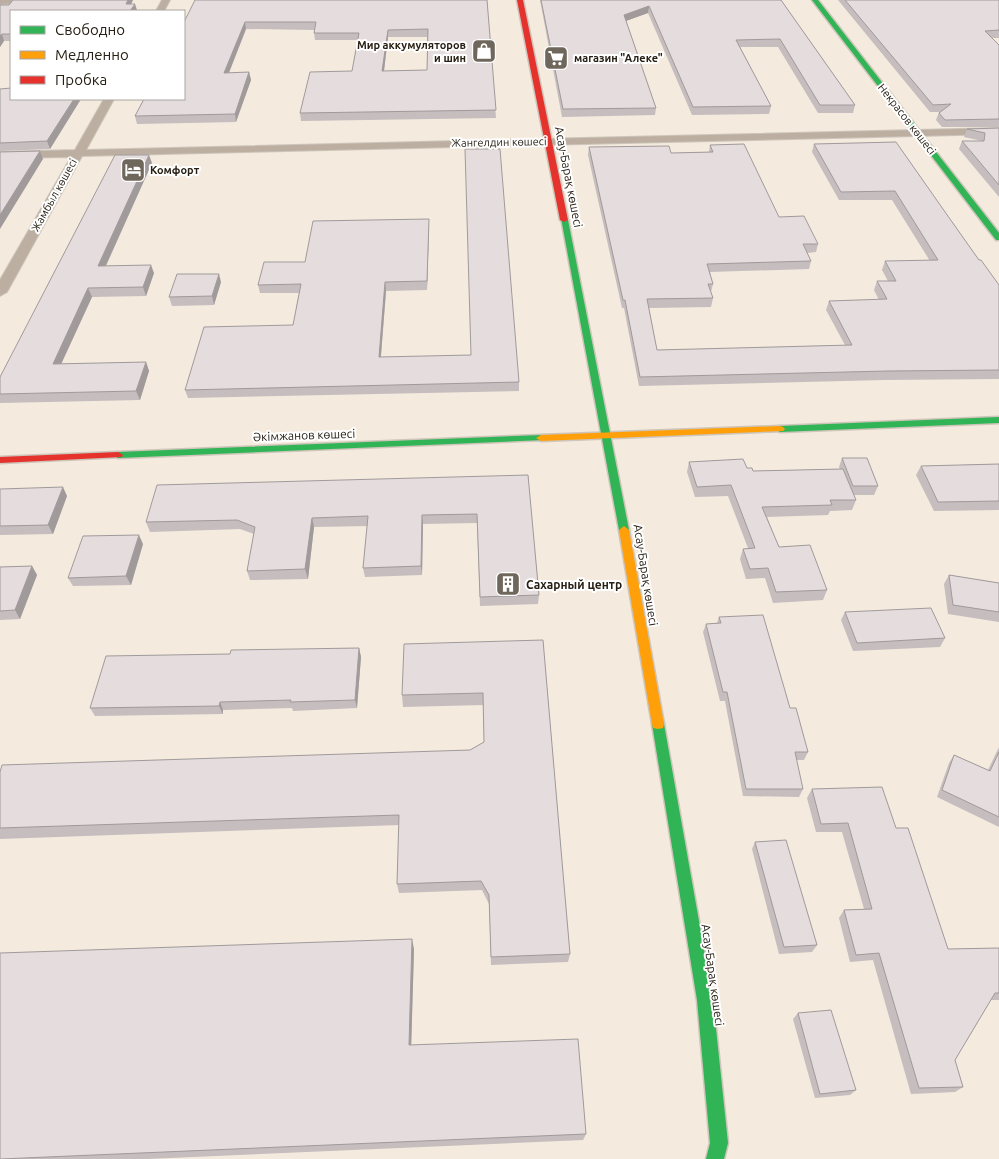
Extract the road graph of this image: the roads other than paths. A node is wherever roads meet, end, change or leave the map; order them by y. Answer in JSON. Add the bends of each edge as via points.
{"nodes":[{"id":1,"x":26,"y":0,"type":"edge"},
{"id":2,"x":520,"y":0,"type":"edge"},
{"id":3,"x":815,"y":0,"type":"edge"},
{"id":4,"x":0,"y":1,"type":"edge"},
{"id":5,"x":108,"y":100,"type":"edge"},
{"id":6,"x":999,"y":131,"type":"edge"},
{"id":7,"x":917,"y":132,"type":"junction"},
{"id":8,"x":548,"y":141,"type":"junction"},
{"id":9,"x":78,"y":152,"type":"junction"},
{"id":10,"x":0,"y":155,"type":"edge"},
{"id":11,"x":999,"y":238,"type":"edge"},
{"id":12,"x":0,"y":292,"type":"edge"},
{"id":13,"x":999,"y":420,"type":"edge"},
{"id":14,"x":608,"y":436,"type":"junction"},
{"id":15,"x":0,"y":460,"type":"edge"},
{"id":16,"x":718,"y":1143,"type":"junction"},
{"id":17,"x":727,"y":1154,"type":"dead end"},
{"id":18,"x":715,"y":1159,"type":"edge"}],
"edges":[{"from":1,"to":4,"type":"street"},
{"from":2,"to":8,"type":"street","name":"Асау-Барақ көшесі"},
{"from":3,"to":7,"type":"street","name":"Некрасов көшесі"},
{"from":5,"to":9,"type":"street","name":"Жамбыл көшесі"},
{"from":6,"to":7,"type":"street","name":"Жангелдин көшесі"},
{"from":7,"to":8,"type":"street","name":"Жангелдин көшесі"},
{"from":7,"to":11,"type":"street","name":"Некрасов көшесі"},
{"from":8,"to":9,"type":"street","name":"Жангелдин көшесі"},
{"from":8,"to":14,"type":"street","name":"Асау-Барақ көшесі"},
{"from":9,"to":10,"type":"street","name":"Жангелдин көшесі"},
{"from":9,"to":12,"type":"street","name":"Жамбыл көшесі"},
{"from":13,"to":14,"type":"street","name":"Әкімжанов көшесі"},
{"from":14,"to":15,"type":"street","name":"Әкімжанов көшесі"},
{"from":14,"to":16,"type":"street","name":"Асау-Барақ көшесі","via":[[705,1000]]},
{"from":16,"to":17,"type":"street"},
{"from":16,"to":18,"type":"street","name":"Асау-Барақ көшесі"}]}
